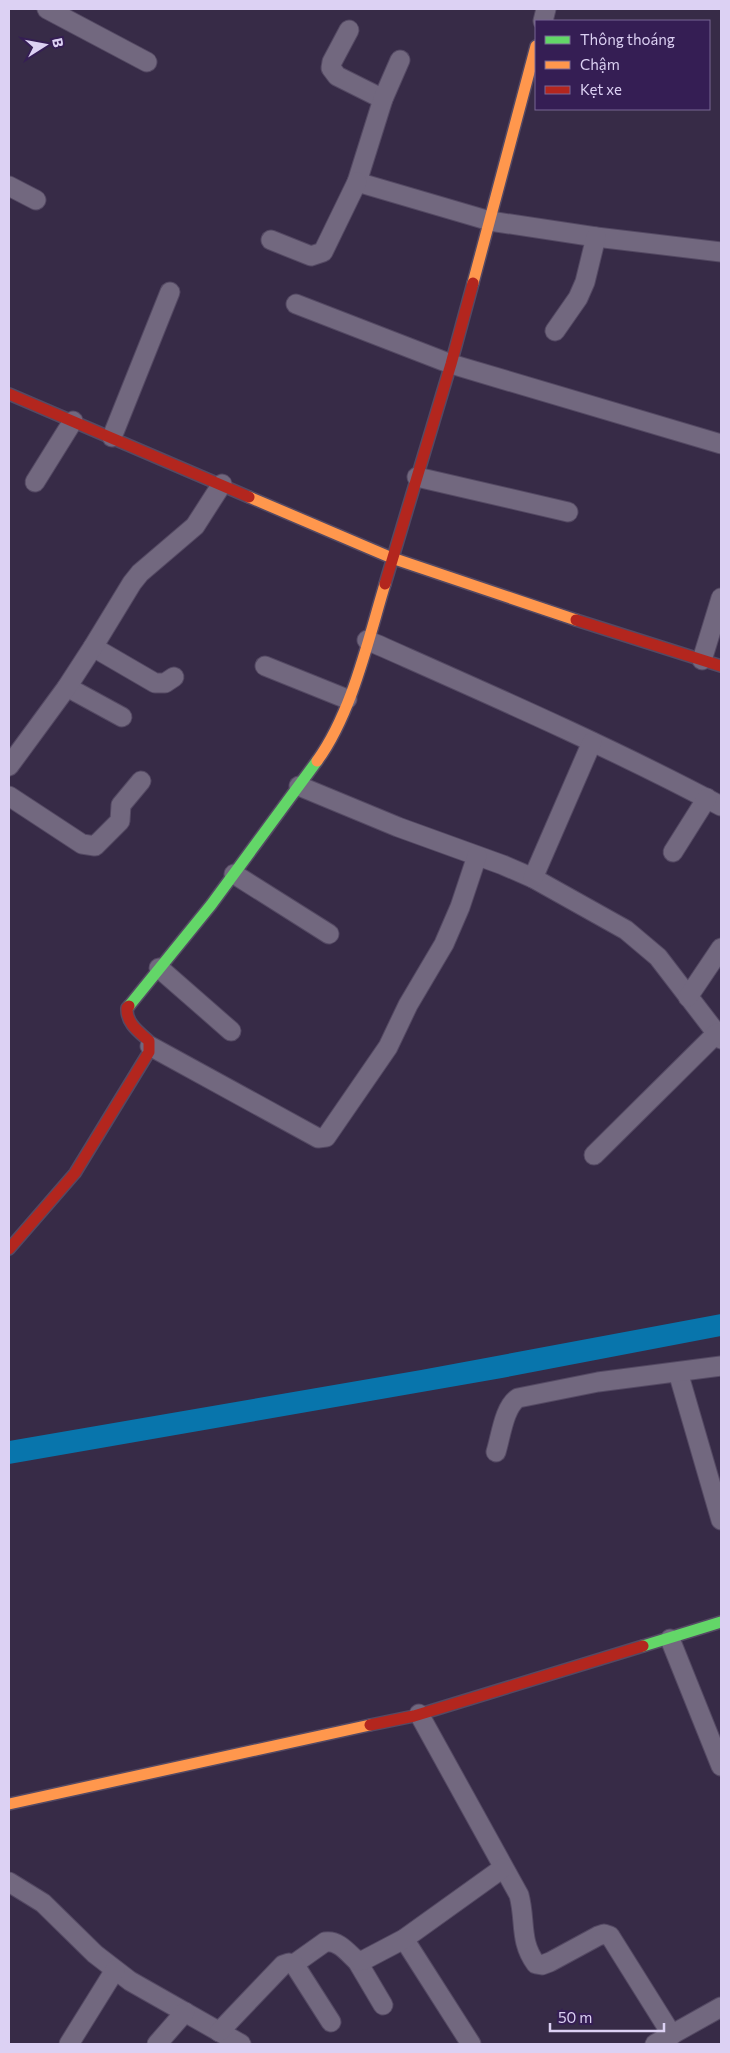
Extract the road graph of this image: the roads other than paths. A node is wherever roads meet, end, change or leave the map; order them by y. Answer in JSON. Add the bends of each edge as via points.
{"nodes":[{"id":1,"x":47,"y":9,"type":"edge"},
{"id":2,"x":349,"y":30,"type":"dead end"},
{"id":3,"x":535,"y":50,"type":"edge"},
{"id":4,"x":400,"y":60,"type":"dead end"},
{"id":5,"x":147,"y":62,"type":"dead end"},
{"id":6,"x":383,"y":98,"type":"junction"},
{"id":7,"x":357,"y":182,"type":"junction"},
{"id":8,"x":9,"y":186,"type":"edge"},
{"id":9,"x":36,"y":200,"type":"dead end"},
{"id":10,"x":490,"y":221,"type":"junction"},
{"id":11,"x":596,"y":237,"type":"junction"},
{"id":12,"x":271,"y":240,"type":"dead end"},
{"id":13,"x":721,"y":252,"type":"edge"},
{"id":14,"x":170,"y":292,"type":"dead end"},
{"id":15,"x":296,"y":304,"type":"dead end"},
{"id":16,"x":555,"y":331,"type":"dead end"},
{"id":17,"x":451,"y":364,"type":"junction"},
{"id":18,"x":9,"y":394,"type":"edge"},
{"id":19,"x":73,"y":420,"type":"junction"},
{"id":20,"x":112,"y":437,"type":"junction"},
{"id":21,"x":721,"y":444,"type":"edge"},
{"id":22,"x":417,"y":476,"type":"junction"},
{"id":23,"x":35,"y":482,"type":"dead end"},
{"id":24,"x":222,"y":484,"type":"junction"},
{"id":25,"x":568,"y":512,"type":"dead end"},
{"id":26,"x":392,"y":558,"type":"junction"},
{"id":27,"x":721,"y":598,"type":"edge"},
{"id":28,"x":368,"y":640,"type":"junction"},
{"id":29,"x":93,"y":647,"type":"junction"},
{"id":30,"x":702,"y":660,"type":"junction"},
{"id":31,"x":265,"y":666,"type":"dead end"},
{"id":32,"x":721,"y":666,"type":"edge"},
{"id":33,"x":174,"y":677,"type":"dead end"},
{"id":34,"x":67,"y":687,"type":"junction"},
{"id":35,"x":347,"y":699,"type":"junction"},
{"id":36,"x":122,"y":717,"type":"dead end"},
{"id":37,"x":592,"y":742,"type":"junction"},
{"id":38,"x":9,"y":766,"type":"edge"},
{"id":39,"x":141,"y":780,"type":"dead end"},
{"id":40,"x":299,"y":786,"type":"junction"},
{"id":41,"x":9,"y":796,"type":"edge"},
{"id":42,"x":714,"y":802,"type":"edge"},
{"id":43,"x":673,"y":852,"type":"dead end"},
{"id":44,"x":476,"y":856,"type":"junction"},
{"id":45,"x":234,"y":874,"type":"junction"},
{"id":46,"x":533,"y":878,"type":"junction"},
{"id":47,"x":328,"y":934,"type":"dead end"},
{"id":48,"x":721,"y":948,"type":"edge"},
{"id":49,"x":159,"y":968,"type":"junction"},
{"id":50,"x":688,"y":997,"type":"junction"},
{"id":51,"x":231,"y":1031,"type":"dead end"},
{"id":52,"x":719,"y":1036,"type":"edge"},
{"id":53,"x":150,"y":1046,"type":"junction"},
{"id":54,"x":594,"y":1155,"type":"dead end"},
{"id":55,"x":9,"y":1249,"type":"edge"},
{"id":56,"x":721,"y":1366,"type":"edge"},
{"id":57,"x":678,"y":1372,"type":"junction"},
{"id":58,"x":496,"y":1452,"type":"dead end"},
{"id":59,"x":720,"y":1509,"type":"edge"},
{"id":60,"x":721,"y":1622,"type":"edge"},
{"id":61,"x":670,"y":1639,"type":"junction"},
{"id":62,"x":419,"y":1714,"type":"junction"},
{"id":63,"x":721,"y":1766,"type":"edge"},
{"id":64,"x":9,"y":1804,"type":"edge"},
{"id":65,"x":503,"y":1868,"type":"junction"},
{"id":66,"x":9,"y":1882,"type":"edge"},
{"id":67,"x":404,"y":1939,"type":"junction"},
{"id":68,"x":358,"y":1961,"type":"junction"},
{"id":69,"x":294,"y":1964,"type":"junction"},
{"id":70,"x":115,"y":1970,"type":"junction"},
{"id":71,"x":383,"y":2005,"type":"dead end"},
{"id":72,"x":721,"y":2007,"type":"edge"},
{"id":73,"x":185,"y":2012,"type":"junction"},
{"id":74,"x":331,"y":2022,"type":"dead end"},
{"id":75,"x":219,"y":2032,"type":"junction"},
{"id":76,"x":672,"y":2035,"type":"junction"},
{"id":77,"x":69,"y":2044,"type":"edge"},
{"id":78,"x":157,"y":2044,"type":"edge"},
{"id":79,"x":241,"y":2044,"type":"edge"},
{"id":80,"x":471,"y":2044,"type":"edge"},
{"id":81,"x":655,"y":2044,"type":"edge"}],
"edges":[{"from":1,"to":5,"type":"street"},
{"from":2,"to":6,"type":"street","via":[[331,68],[338,76]]},
{"from":3,"to":10,"type":"street"},
{"from":4,"to":6,"type":"street"},
{"from":6,"to":7,"type":"street"},
{"from":7,"to":10,"type":"street"},
{"from":7,"to":12,"type":"street","via":[[323,252],[311,256]]},
{"from":8,"to":9,"type":"street"},
{"from":10,"to":11,"type":"street"},
{"from":10,"to":17,"type":"street"},
{"from":11,"to":13,"type":"street"},
{"from":11,"to":16,"type":"street","via":[[585,282]]},
{"from":14,"to":20,"type":"street"},
{"from":15,"to":17,"type":"street"},
{"from":17,"to":21,"type":"street"},
{"from":17,"to":22,"type":"street"},
{"from":18,"to":19,"type":"street"},
{"from":19,"to":20,"type":"street"},
{"from":19,"to":23,"type":"street"},
{"from":20,"to":24,"type":"street"},
{"from":22,"to":25,"type":"street"},
{"from":22,"to":26,"type":"street"},
{"from":24,"to":26,"type":"street"},
{"from":24,"to":29,"type":"street","via":[[195,526],[132,583]]},
{"from":26,"to":28,"type":"street"},
{"from":26,"to":30,"type":"street"},
{"from":27,"to":30,"type":"street"},
{"from":28,"to":35,"type":"street"},
{"from":28,"to":37,"type":"street"},
{"from":29,"to":33,"type":"street","via":[[155,683],[165,683]]},
{"from":29,"to":34,"type":"street"},
{"from":30,"to":32,"type":"street"},
{"from":31,"to":35,"type":"street"},
{"from":34,"to":36,"type":"street"},
{"from":34,"to":38,"type":"street"},
{"from":35,"to":40,"type":"street","via":[[321,755]]},
{"from":37,"to":42,"type":"street"},
{"from":37,"to":46,"type":"street"},
{"from":39,"to":41,"type":"street","via":[[121,805],[120,821],[95,846],[82,844]]},
{"from":40,"to":44,"type":"street"},
{"from":40,"to":45,"type":"street"},
{"from":42,"to":43,"type":"street"},
{"from":44,"to":46,"type":"street"},
{"from":44,"to":53,"type":"street","via":[[444,944],[388,1047],[326,1137],[318,1138]]},
{"from":45,"to":47,"type":"street"},
{"from":45,"to":49,"type":"street"},
{"from":46,"to":50,"type":"street","via":[[612,921],[641,941],[658,957]]},
{"from":48,"to":50,"type":"street"},
{"from":49,"to":51,"type":"street"},
{"from":49,"to":53,"type":"street","via":[[126,1008],[130,1021]]},
{"from":50,"to":52,"type":"street"},
{"from":52,"to":54,"type":"street"},
{"from":53,"to":55,"type":"street","via":[[75,1173]]},
{"from":56,"to":57,"type":"street"},
{"from":57,"to":58,"type":"street","via":[[598,1382],[518,1398],[508,1412]]},
{"from":57,"to":59,"type":"street"},
{"from":60,"to":61,"type":"street"},
{"from":61,"to":62,"type":"street"},
{"from":61,"to":63,"type":"street"},
{"from":62,"to":64,"type":"street"},
{"from":62,"to":65,"type":"street"},
{"from":65,"to":67,"type":"street"},
{"from":65,"to":76,"type":"street","via":[[519,1895],[524,1942],[536,1964],[550,1962],[598,1936],[610,1936]]},
{"from":66,"to":70,"type":"street","via":[[43,1903]]},
{"from":67,"to":68,"type":"street"},
{"from":67,"to":80,"type":"street"},
{"from":68,"to":69,"type":"street","via":[[332,1941],[325,1942]]},
{"from":68,"to":71,"type":"street"},
{"from":69,"to":74,"type":"street"},
{"from":69,"to":75,"type":"street","via":[[283,1965]]},
{"from":70,"to":73,"type":"street"},
{"from":70,"to":77,"type":"street"},
{"from":72,"to":76,"type":"street"},
{"from":73,"to":75,"type":"street"},
{"from":73,"to":78,"type":"street"},
{"from":75,"to":79,"type":"street"},
{"from":76,"to":81,"type":"street"}]}
